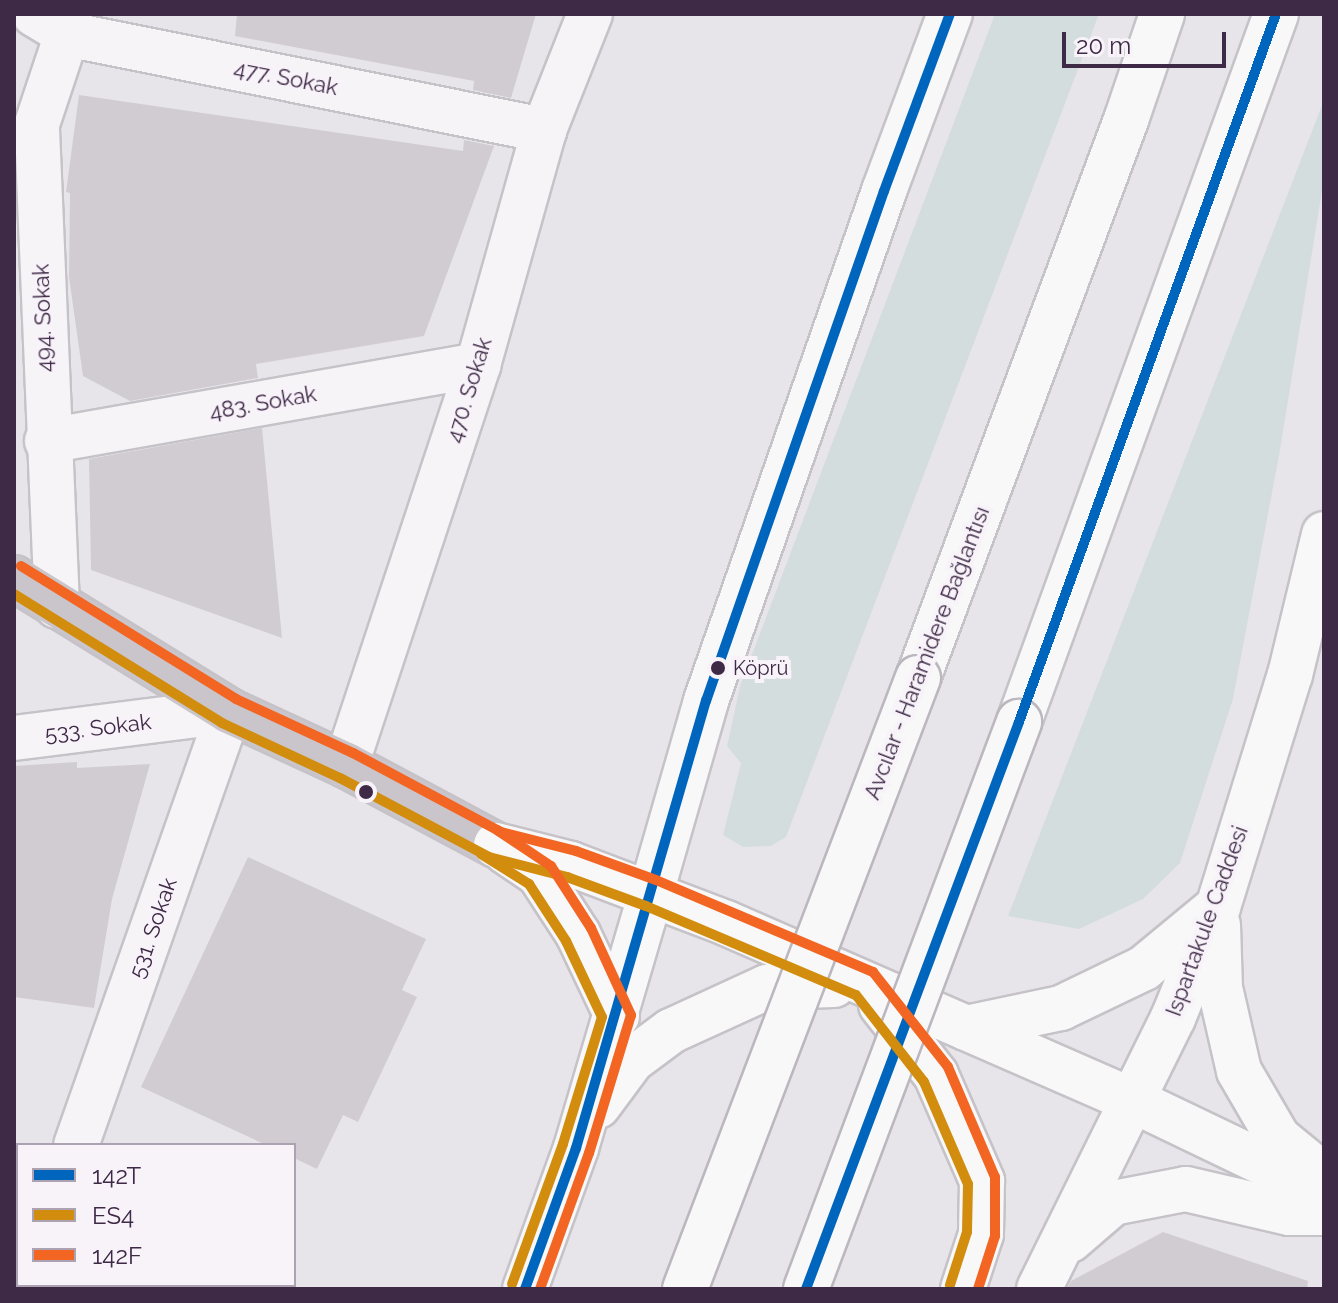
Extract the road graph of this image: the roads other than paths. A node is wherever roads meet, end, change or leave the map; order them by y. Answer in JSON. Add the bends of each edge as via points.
{"nodes":[{"id":1,"x":590,"y":14,"type":"edge"},
{"id":2,"x":950,"y":14,"type":"edge"},
{"id":3,"x":1162,"y":14,"type":"edge"},
{"id":4,"x":1276,"y":14,"type":"edge"},
{"id":5,"x":50,"y":24,"type":"edge"},
{"id":6,"x":25,"y":121,"type":"edge"},
{"id":7,"x":544,"y":130,"type":"junction"},
{"id":8,"x":478,"y":365,"type":"junction"},
{"id":9,"x":47,"y":441,"type":"junction"},
{"id":10,"x":1324,"y":534,"type":"edge"},
{"id":11,"x":14,"y":578,"type":"edge"},
{"id":12,"x":57,"y":606,"type":"junction"},
{"id":13,"x":229,"y":711,"type":"junction"},
{"id":14,"x":14,"y":738,"type":"edge"},
{"id":15,"x":346,"y":765,"type":"junction"},
{"id":16,"x":496,"y":845,"type":"junction"},
{"id":17,"x":651,"y":893,"type":"junction"},
{"id":18,"x":1218,"y":907,"type":"junction"},
{"id":19,"x":865,"y":984,"type":"junction"},
{"id":20,"x":617,"y":1016,"type":"junction"},
{"id":21,"x":966,"y":1028,"type":"junction"},
{"id":22,"x":1132,"y":1100,"type":"junction"},
{"id":23,"x":77,"y":1143,"type":"edge"},
{"id":24,"x":576,"y":1148,"type":"junction"},
{"id":25,"x":1324,"y":1176,"type":"edge"},
{"id":26,"x":1324,"y":1192,"type":"edge"},
{"id":27,"x":1324,"y":1213,"type":"edge"},
{"id":28,"x":1046,"y":1272,"type":"edge"},
{"id":29,"x":525,"y":1289,"type":"edge"},
{"id":30,"x":685,"y":1289,"type":"edge"},
{"id":31,"x":806,"y":1289,"type":"edge"},
{"id":32,"x":963,"y":1289,"type":"edge"}],
"edges":[{"from":1,"to":7,"type":"street","name":"470. Sokak"},
{"from":2,"to":17,"type":"main road","via":[[706,701]]},
{"from":3,"to":30,"type":"main road","name":"Avcılar - Haramidere Bağlantısı","bridge":true,"via":[[918,678]]},
{"from":4,"to":31,"type":"main road","bridge":true},
{"from":5,"to":6,"type":"street","name":"494. Sokak"},
{"from":5,"to":7,"type":"street","name":"477. Sokak"},
{"from":6,"to":9,"type":"street","name":"494. Sokak"},
{"from":7,"to":8,"type":"street","name":"470. Sokak"},
{"from":8,"to":9,"type":"street","name":"483. Sokak"},
{"from":8,"to":15,"type":"street","name":"470. Sokak"},
{"from":9,"to":12,"type":"street","name":"494. Sokak"},
{"from":10,"to":18,"type":"main road","name":"Ispartakule Caddesi","via":[[1290,675]]},
{"from":11,"to":12,"type":"main road"},
{"from":12,"to":13,"type":"main road"},
{"from":13,"to":14,"type":"street","name":"533. Sokak"},
{"from":13,"to":15,"type":"main road"},
{"from":13,"to":23,"type":"street","name":"531. Sokak"},
{"from":15,"to":16,"type":"main road"},
{"from":16,"to":17,"type":"main road","via":[[571,864]]},
{"from":16,"to":20,"type":"main road","via":[[539,874],[578,934]]},
{"from":17,"to":19,"type":"main road"},
{"from":17,"to":20,"type":"main road"},
{"from":18,"to":21,"type":"main road","via":[[1144,968],[1061,1008]]},
{"from":18,"to":22,"type":"main road","name":"Ispartakule Caddesi","via":[[1173,1018]]},
{"from":18,"to":25,"type":"main road","via":[[1220,988],[1239,1071],[1278,1138]]},
{"from":19,"to":21,"type":"main road"},
{"from":19,"to":24,"type":"main road","via":[[767,987],[671,1031],[632,1060],[601,1100]]},
{"from":19,"to":32,"type":"main road","via":[[936,1075],[982,1181],[981,1234]]},
{"from":20,"to":24,"type":"main road"},
{"from":21,"to":22,"type":"main road"},
{"from":22,"to":26,"type":"main road"},
{"from":22,"to":28,"type":"main road","name":"Ispartakule Caddesi"},
{"from":24,"to":29,"type":"main road"},
{"from":27,"to":28,"type":"main road","via":[[1289,1213],[1186,1189],[1113,1203]]}]}
